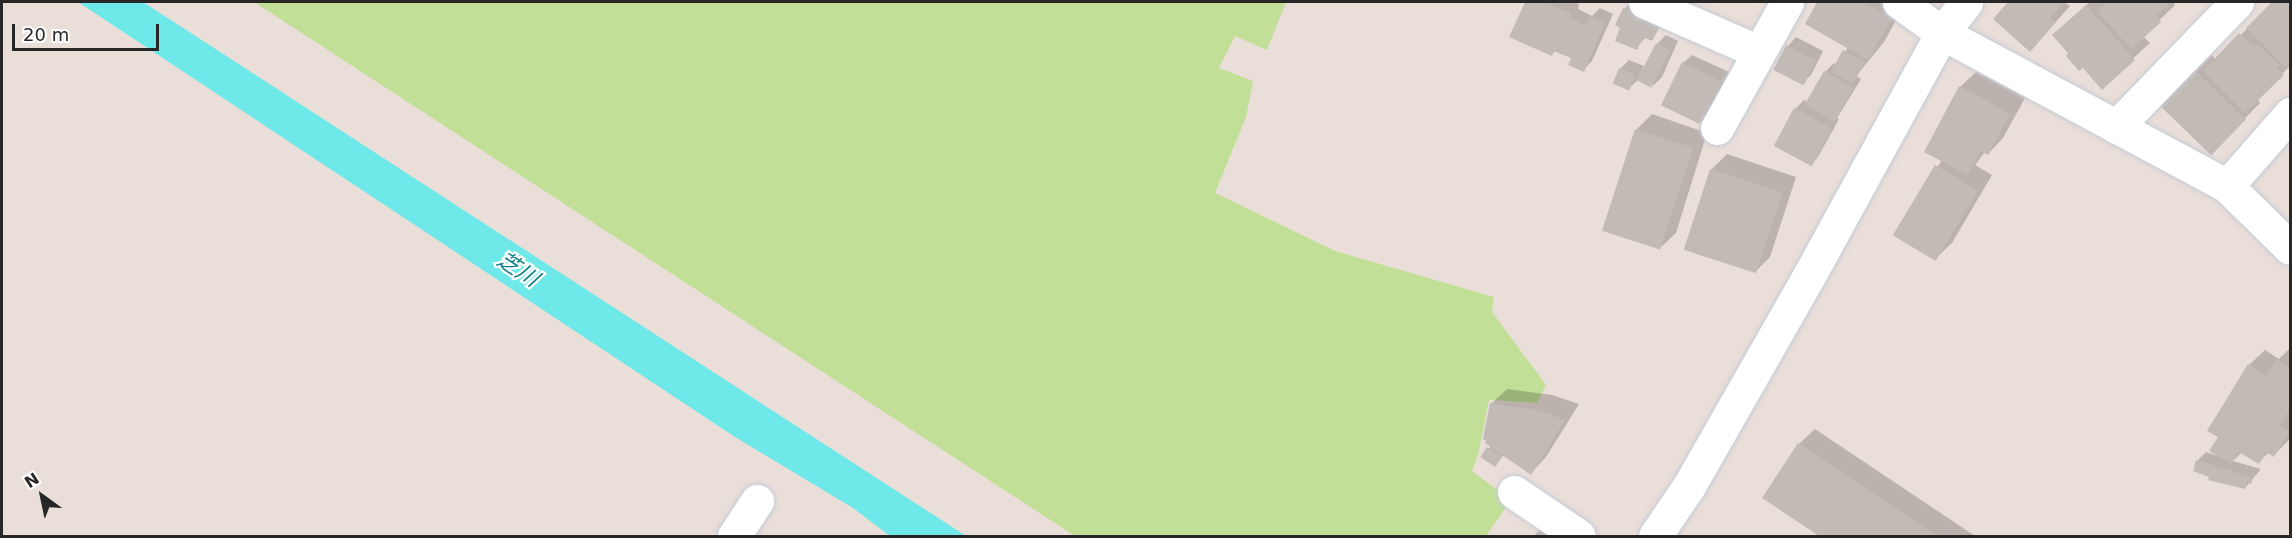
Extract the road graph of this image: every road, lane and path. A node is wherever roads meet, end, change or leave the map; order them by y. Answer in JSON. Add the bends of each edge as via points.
{"nodes":[{"id":1,"x":1645,"y":2,"type":"edge"},
{"id":2,"x":1787,"y":2,"type":"edge"},
{"id":3,"x":1899,"y":2,"type":"edge"},
{"id":4,"x":1966,"y":2,"type":"edge"},
{"id":5,"x":2237,"y":2,"type":"edge"},
{"id":6,"x":1942,"y":33,"type":"junction"},
{"id":7,"x":1759,"y":52,"type":"junction"},
{"id":8,"x":2290,"y":114,"type":"edge"},
{"id":9,"x":2116,"y":127,"type":"junction"},
{"id":10,"x":1716,"y":128,"type":"dead end"},
{"id":11,"x":2227,"y":186,"type":"junction"},
{"id":12,"x":2290,"y":248,"type":"edge"},
{"id":13,"x":1514,"y":492,"type":"dead end"},
{"id":14,"x":757,"y":501,"type":"dead end"},
{"id":15,"x":734,"y":537,"type":"edge"},
{"id":16,"x":1579,"y":537,"type":"edge"},
{"id":17,"x":1655,"y":537,"type":"edge"}],
"edges":[{"from":1,"to":7,"type":"street"},
{"from":2,"to":7,"type":"street"},
{"from":3,"to":6,"type":"street"},
{"from":4,"to":6,"type":"street"},
{"from":5,"to":9,"type":"street"},
{"from":6,"to":9,"type":"street"},
{"from":6,"to":17,"type":"street","via":[[1810,274],[1689,486]]},
{"from":7,"to":10,"type":"street"},
{"from":8,"to":11,"type":"street"},
{"from":9,"to":11,"type":"street"},
{"from":11,"to":12,"type":"street"},
{"from":13,"to":16,"type":"street"},
{"from":14,"to":15,"type":"street"}]}
